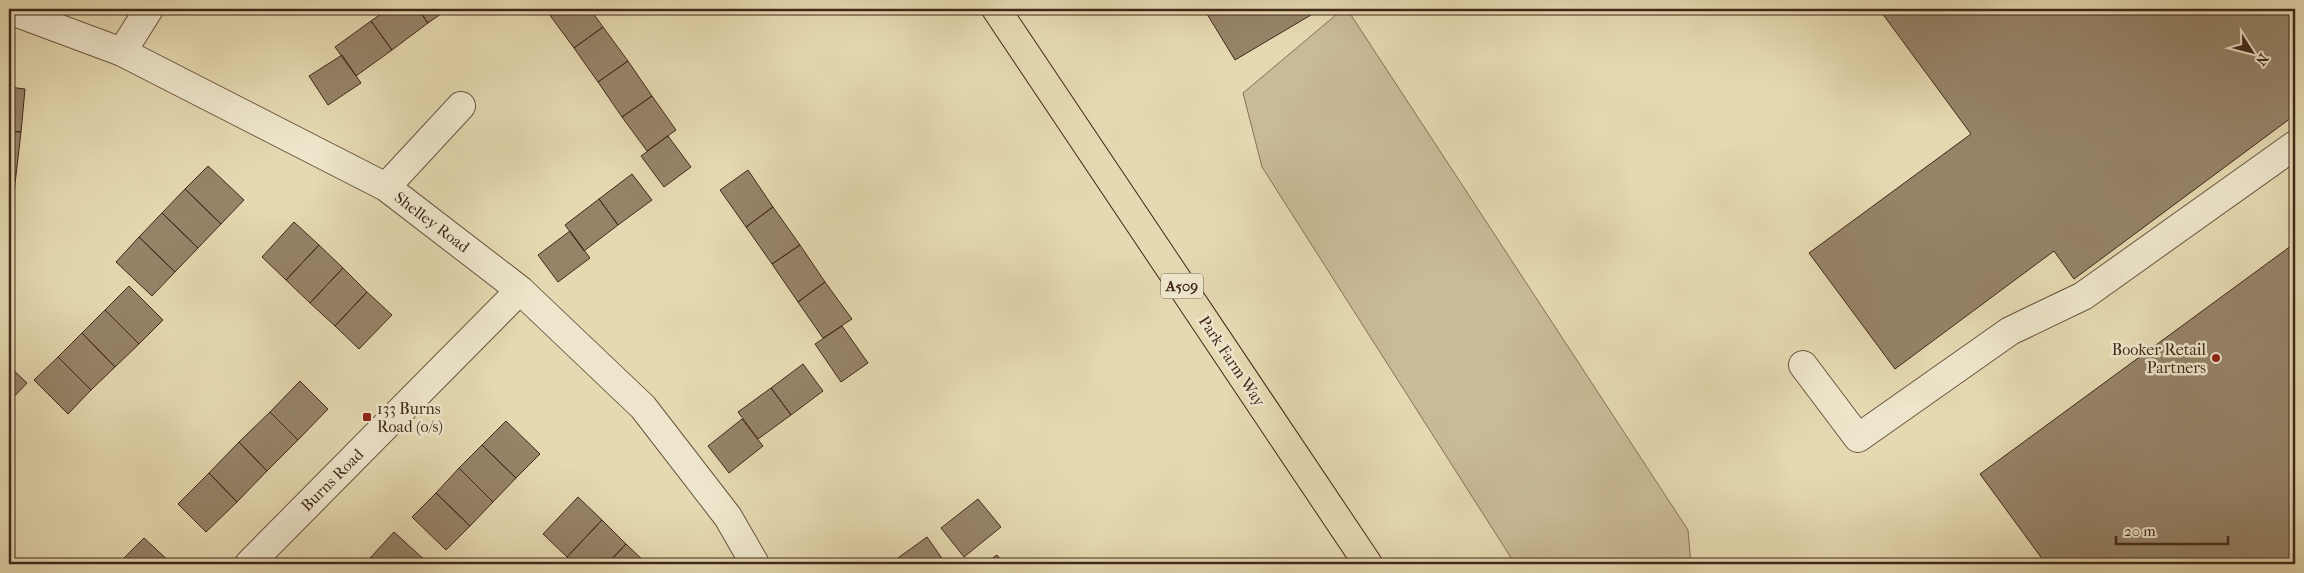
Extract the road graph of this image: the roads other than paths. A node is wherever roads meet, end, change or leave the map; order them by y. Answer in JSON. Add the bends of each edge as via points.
{"nodes":[{"id":1,"x":149,"y":9,"type":"edge"},
{"id":2,"x":996,"y":9,"type":"edge"},
{"id":3,"x":9,"y":10,"type":"edge"},
{"id":4,"x":122,"y":52,"type":"junction"},
{"id":5,"x":461,"y":106,"type":"dead end"},
{"id":6,"x":2295,"y":145,"type":"edge"},
{"id":7,"x":386,"y":187,"type":"junction"},
{"id":8,"x":520,"y":290,"type":"junction"},
{"id":9,"x":1803,"y":366,"type":"dead end"},
{"id":10,"x":249,"y":564,"type":"edge"},
{"id":11,"x":755,"y":564,"type":"edge"},
{"id":12,"x":1368,"y":564,"type":"edge"}],
"edges":[{"from":1,"to":4,"type":"street"},
{"from":2,"to":12,"type":"highway","name":"Park Farm Way","number":"A509"},
{"from":3,"to":4,"type":"street","name":"Shelley Road"},
{"from":4,"to":7,"type":"street","name":"Shelley Road"},
{"from":5,"to":7,"type":"street"},
{"from":6,"to":9,"type":"street","via":[[2083,296],[2010,331],[1858,438]]},
{"from":7,"to":8,"type":"street","name":"Shelley Road"},
{"from":8,"to":10,"type":"street","name":"Burns Road"},
{"from":8,"to":11,"type":"street","name":"Shelley Road","via":[[643,407],[728,517]]}]}
